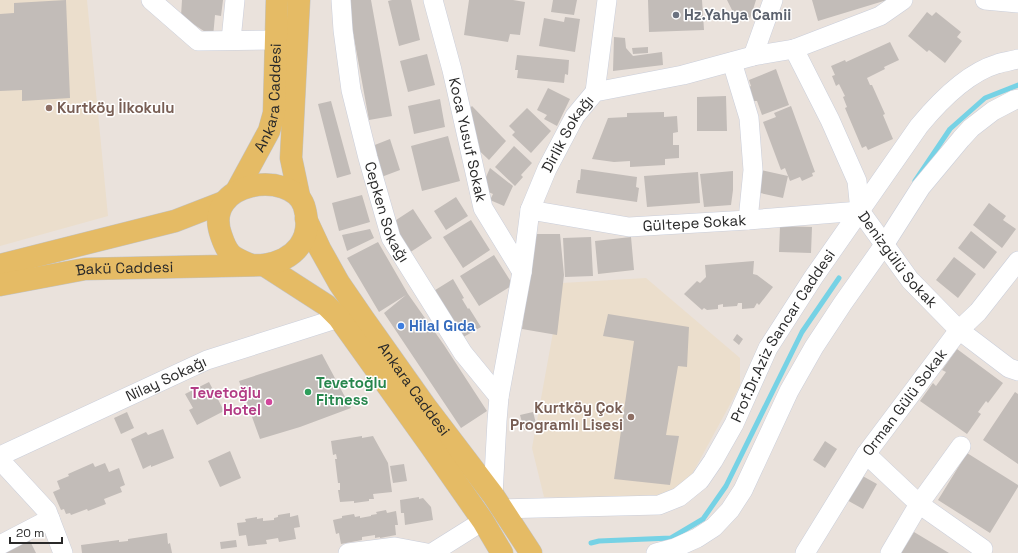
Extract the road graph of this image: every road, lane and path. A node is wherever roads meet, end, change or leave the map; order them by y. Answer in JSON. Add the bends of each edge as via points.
{"nodes":[{"id":1,"x":151,"y":0,"type":"edge"},
{"id":2,"x":235,"y":0,"type":"edge"},
{"id":3,"x":277,"y":0,"type":"edge"},
{"id":4,"x":299,"y":0,"type":"edge"},
{"id":5,"x":341,"y":0,"type":"edge"},
{"id":6,"x":433,"y":0,"type":"edge"},
{"id":7,"x":607,"y":0,"type":"edge"},
{"id":8,"x":773,"y":0,"type":"edge"},
{"id":9,"x":903,"y":0,"type":"edge"},
{"id":10,"x":985,"y":0,"type":"edge"},
{"id":11,"x":1018,"y":3,"type":"edge"},
{"id":12,"x":231,"y":40,"type":"junction"},
{"id":13,"x":276,"y":40,"type":"junction"},
{"id":14,"x":794,"y":49,"type":"junction"},
{"id":15,"x":753,"y":56,"type":"junction"},
{"id":16,"x":1018,"y":60,"type":"edge"},
{"id":17,"x":732,"y":62,"type":"junction"},
{"id":18,"x":595,"y":92,"type":"junction"},
{"id":19,"x":1018,"y":100,"type":"edge"},
{"id":20,"x":231,"y":196,"type":"junction"},
{"id":21,"x":299,"y":196,"type":"junction"},
{"id":22,"x":530,"y":210,"type":"junction"},
{"id":23,"x":860,"y":211,"type":"junction"},
{"id":24,"x":306,"y":219,"type":"junction"},
{"id":25,"x":748,"y":220,"type":"junction"},
{"id":26,"x":884,"y":245,"type":"junction"},
{"id":27,"x":1018,"y":261,"type":"edge"},
{"id":28,"x":0,"y":265,"type":"edge"},
{"id":29,"x":258,"y":265,"type":"junction"},
{"id":30,"x":522,"y":272,"type":"junction"},
{"id":31,"x":0,"y":285,"type":"edge"},
{"id":32,"x":339,"y":318,"type":"junction"},
{"id":33,"x":959,"y":330,"type":"junction"},
{"id":34,"x":1018,"y":371,"type":"edge"},
{"id":35,"x":499,"y":397,"type":"junction"},
{"id":36,"x":961,"y":446,"type":"dead end"},
{"id":37,"x":866,"y":454,"type":"junction"},
{"id":38,"x":0,"y":456,"type":"edge"},
{"id":39,"x":0,"y":460,"type":"edge"},
{"id":40,"x":497,"y":502,"type":"junction"},
{"id":41,"x":919,"y":504,"type":"junction"},
{"id":42,"x":50,"y":518,"type":"junction"},
{"id":43,"x":483,"y":521,"type":"junction"},
{"id":44,"x":0,"y":545,"type":"edge"},
{"id":45,"x":983,"y":549,"type":"dead end"},
{"id":46,"x":63,"y":553,"type":"edge"},
{"id":47,"x":348,"y":553,"type":"edge"},
{"id":48,"x":427,"y":553,"type":"edge"},
{"id":49,"x":432,"y":553,"type":"edge"},
{"id":50,"x":502,"y":553,"type":"edge"},
{"id":51,"x":531,"y":553,"type":"edge"},
{"id":52,"x":656,"y":553,"type":"edge"},
{"id":53,"x":805,"y":553,"type":"edge"},
{"id":54,"x":890,"y":553,"type":"edge"}],
"edges":[{"from":1,"to":12,"type":"street","via":[[198,41]]},
{"from":2,"to":12,"type":"street"},
{"from":3,"to":13,"type":"main road","name":"Ankara Caddesi"},
{"from":4,"to":21,"type":"main road","name":"Ankara Caddesi","via":[[291,158]]},
{"from":5,"to":35,"type":"street","name":"Cepken Sokağı","via":[[351,90],[390,238],[462,353]]},
{"from":6,"to":30,"type":"street","name":"Koca Yusuf Sokak","via":[[452,70],[483,208]]},
{"from":7,"to":18,"type":"street"},
{"from":8,"to":15,"type":"street"},
{"from":9,"to":14,"type":"street","name":"Dirlik Sokağı","via":[[880,16]]},
{"from":10,"to":11,"type":"street"},
{"from":12,"to":13,"type":"street"},
{"from":13,"to":20,"type":"main road","name":"Ankara Caddesi","via":[[274,113],[269,131]]},
{"from":14,"to":15,"type":"street","name":"Dirlik Sokağı"},
{"from":14,"to":23,"type":"street","name":"Denizgülü Sokak","via":[[857,181]]},
{"from":15,"to":17,"type":"street","name":"Dirlik Sokağı"},
{"from":16,"to":23,"type":"street","name":"Prof.Dr.Aziz Sancar Caddesi","via":[[996,64],[951,92],[919,126]]},
{"from":17,"to":18,"type":"street","name":"Dirlik Sokağı"},
{"from":17,"to":25,"type":"street","name":"Gültepe Sokak","via":[[750,118],[753,170]]},
{"from":18,"to":22,"type":"street","name":"Dirlik Sokağı","via":[[575,116],[546,169]]},
{"from":19,"to":26,"type":"street","name":"Prof.Dr.Aziz Sancar Caddesi","via":[[993,111],[960,139],[921,187]]},
{"from":20,"to":21,"type":"main road","via":[[253,185],[269,185],[287,188]]},
{"from":20,"to":28,"type":"main road","name":"Bakü Caddesi","via":[[175,221]]},
{"from":20,"to":29,"type":"main road","via":[[218,214],[218,228],[224,244],[230,255]]},
{"from":21,"to":24,"type":"main road"},
{"from":22,"to":25,"type":"street","name":"Gültepe Sokak","via":[[629,227]]},
{"from":22,"to":30,"type":"street","name":"Dirlik Sokağı"},
{"from":23,"to":25,"type":"street"},
{"from":23,"to":26,"type":"street","name":"Denizgülü Sokak"},
{"from":23,"to":40,"type":"street","name":"Prof.Dr.Aziz Sancar Caddesi","via":[[768,348],[734,424],[713,461],[700,480],[679,497],[659,506]]},
{"from":24,"to":29,"type":"main road","via":[[306,234],[298,249],[277,263]]},
{"from":24,"to":40,"type":"main road","name":"Ankara Caddesi","via":[[339,283]]},
{"from":26,"to":33,"type":"street","name":"Denizgülü Sokak","via":[[910,280]]},
{"from":26,"to":52,"type":"street","name":"Prof.Dr.Aziz Sancar Caddesi","via":[[814,347],[789,391],[743,490],[730,510],[714,527],[697,538],[676,548]]},
{"from":27,"to":33,"type":"street","name":"Orman Gülü Sokak","via":[[978,312]]},
{"from":29,"to":31,"type":"main road","name":"Bakü Caddesi","via":[[85,269]]},
{"from":29,"to":32,"type":"main road","name":"Ankara Caddesi","via":[[326,305]]},
{"from":30,"to":35,"type":"street","name":"Dirlik Sokağı"},
{"from":32,"to":38,"type":"street","name":"Nilay Sokağı","via":[[207,360]]},
{"from":32,"to":43,"type":"main road","name":"Ankara Caddesi"},
{"from":33,"to":34,"type":"street","name":"Denizgülü Sokak","via":[[1009,368]]},
{"from":33,"to":37,"type":"street","name":"Orman Gülü Sokak"},
{"from":35,"to":40,"type":"street","name":"Dirlik Sokağı","via":[[496,421]]},
{"from":36,"to":41,"type":"street"},
{"from":37,"to":41,"type":"street"},
{"from":37,"to":53,"type":"street","name":"Orman Gülü Sokak"},
{"from":39,"to":42,"type":"street","via":[[47,511]]},
{"from":40,"to":51,"type":"main road","name":"Ankara Caddesi"},
{"from":41,"to":45,"type":"street"},
{"from":41,"to":54,"type":"street"},
{"from":42,"to":44,"type":"street"},
{"from":42,"to":46,"type":"street"},
{"from":43,"to":49,"type":"street"},
{"from":43,"to":50,"type":"main road","name":"Ankara Caddesi"},
{"from":47,"to":48,"type":"street","via":[[395,547]]}]}
